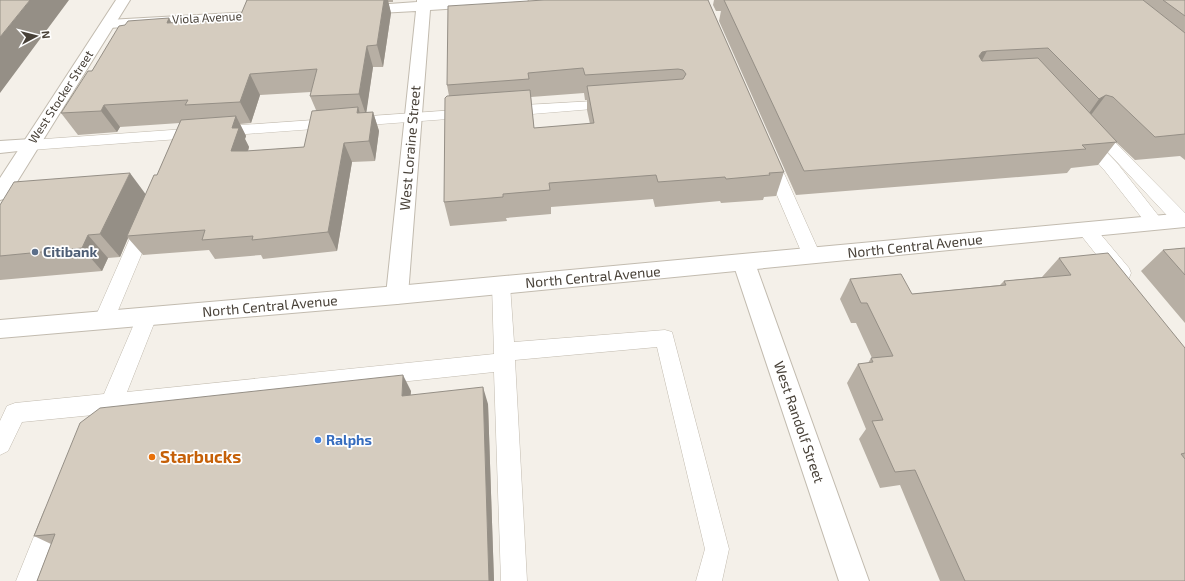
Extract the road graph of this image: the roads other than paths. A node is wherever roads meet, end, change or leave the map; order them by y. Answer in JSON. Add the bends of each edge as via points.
{"nodes":[{"id":1,"x":123,"y":0,"type":"edge"},
{"id":2,"x":521,"y":0,"type":"edge"},
{"id":3,"x":424,"y":3,"type":"edge"},
{"id":4,"x":351,"y":10,"type":"edge"},
{"id":5,"x":280,"y":14,"type":"edge"},
{"id":6,"x":108,"y":24,"type":"junction"},
{"id":7,"x":628,"y":102,"type":"edge"},
{"id":8,"x":413,"y":118,"type":"junction"},
{"id":9,"x":31,"y":145,"type":"junction"},
{"id":10,"x":763,"y":145,"type":"edge"},
{"id":11,"x":0,"y":147,"type":"edge"},
{"id":12,"x":1,"y":191,"type":"edge"},
{"id":13,"x":152,"y":209,"type":"edge"},
{"id":14,"x":1183,"y":220,"type":"edge"},
{"id":15,"x":1155,"y":223,"type":"junction"},
{"id":16,"x":1086,"y":230,"type":"junction"},
{"id":17,"x":812,"y":256,"type":"junction"},
{"id":18,"x":744,"y":263,"type":"junction"},
{"id":19,"x":501,"y":286,"type":"junction"},
{"id":20,"x":1134,"y":288,"type":"edge"},
{"id":21,"x":397,"y":295,"type":"junction"},
{"id":22,"x":147,"y":316,"type":"junction"},
{"id":23,"x":104,"y":320,"type":"junction"},
{"id":24,"x":0,"y":329,"type":"edge"},
{"id":25,"x":504,"y":357,"type":"junction"},
{"id":26,"x":110,"y":404,"type":"junction"},
{"id":27,"x":90,"y":430,"type":"edge"},
{"id":28,"x":0,"y":444,"type":"edge"},
{"id":29,"x":61,"y":502,"type":"edge"},
{"id":30,"x":29,"y":581,"type":"edge"},
{"id":31,"x":514,"y":581,"type":"edge"},
{"id":32,"x":709,"y":581,"type":"edge"},
{"id":33,"x":854,"y":581,"type":"edge"}],
"edges":[{"from":1,"to":6,"type":"street","name":"West Stocker Street"},
{"from":2,"to":3,"type":"street"},
{"from":3,"to":4,"type":"street"},
{"from":3,"to":8,"type":"street","name":"West Loraine Street"},
{"from":5,"to":6,"type":"street","name":"Viola Avenue"},
{"from":6,"to":9,"type":"street","name":"West Stocker Street"},
{"from":7,"to":8,"type":"lane"},
{"from":8,"to":9,"type":"lane"},
{"from":8,"to":21,"type":"street","name":"West Loraine Street"},
{"from":9,"to":11,"type":"street"},
{"from":9,"to":12,"type":"street","name":"West Stocker Street"},
{"from":10,"to":17,"type":"lane"},
{"from":13,"to":23,"type":"lane"},
{"from":14,"to":15,"type":"street","name":"North Central Avenue"},
{"from":14,"to":15,"type":"lane","via":[[1080,124]]},
{"from":15,"to":16,"type":"street","name":"North Central Avenue"},
{"from":16,"to":17,"type":"street","name":"North Central Avenue"},
{"from":16,"to":20,"type":"lane"},
{"from":17,"to":18,"type":"street","name":"North Central Avenue"},
{"from":18,"to":19,"type":"street","name":"North Central Avenue"},
{"from":18,"to":33,"type":"street","name":"West Randolf Street"},
{"from":19,"to":21,"type":"street","name":"North Central Avenue"},
{"from":19,"to":25,"type":"lane"},
{"from":21,"to":22,"type":"street","name":"North Central Avenue"},
{"from":22,"to":23,"type":"street","name":"North Central Avenue"},
{"from":22,"to":26,"type":"lane"},
{"from":23,"to":24,"type":"street","name":"North Central Avenue"},
{"from":25,"to":26,"type":"lane"},
{"from":25,"to":31,"type":"lane"},
{"from":25,"to":32,"type":"lane","via":[[524,351],[665,338],[717,549]]},
{"from":26,"to":27,"type":"lane"},
{"from":26,"to":28,"type":"lane","via":[[16,413]]},
{"from":29,"to":30,"type":"lane"}]}
